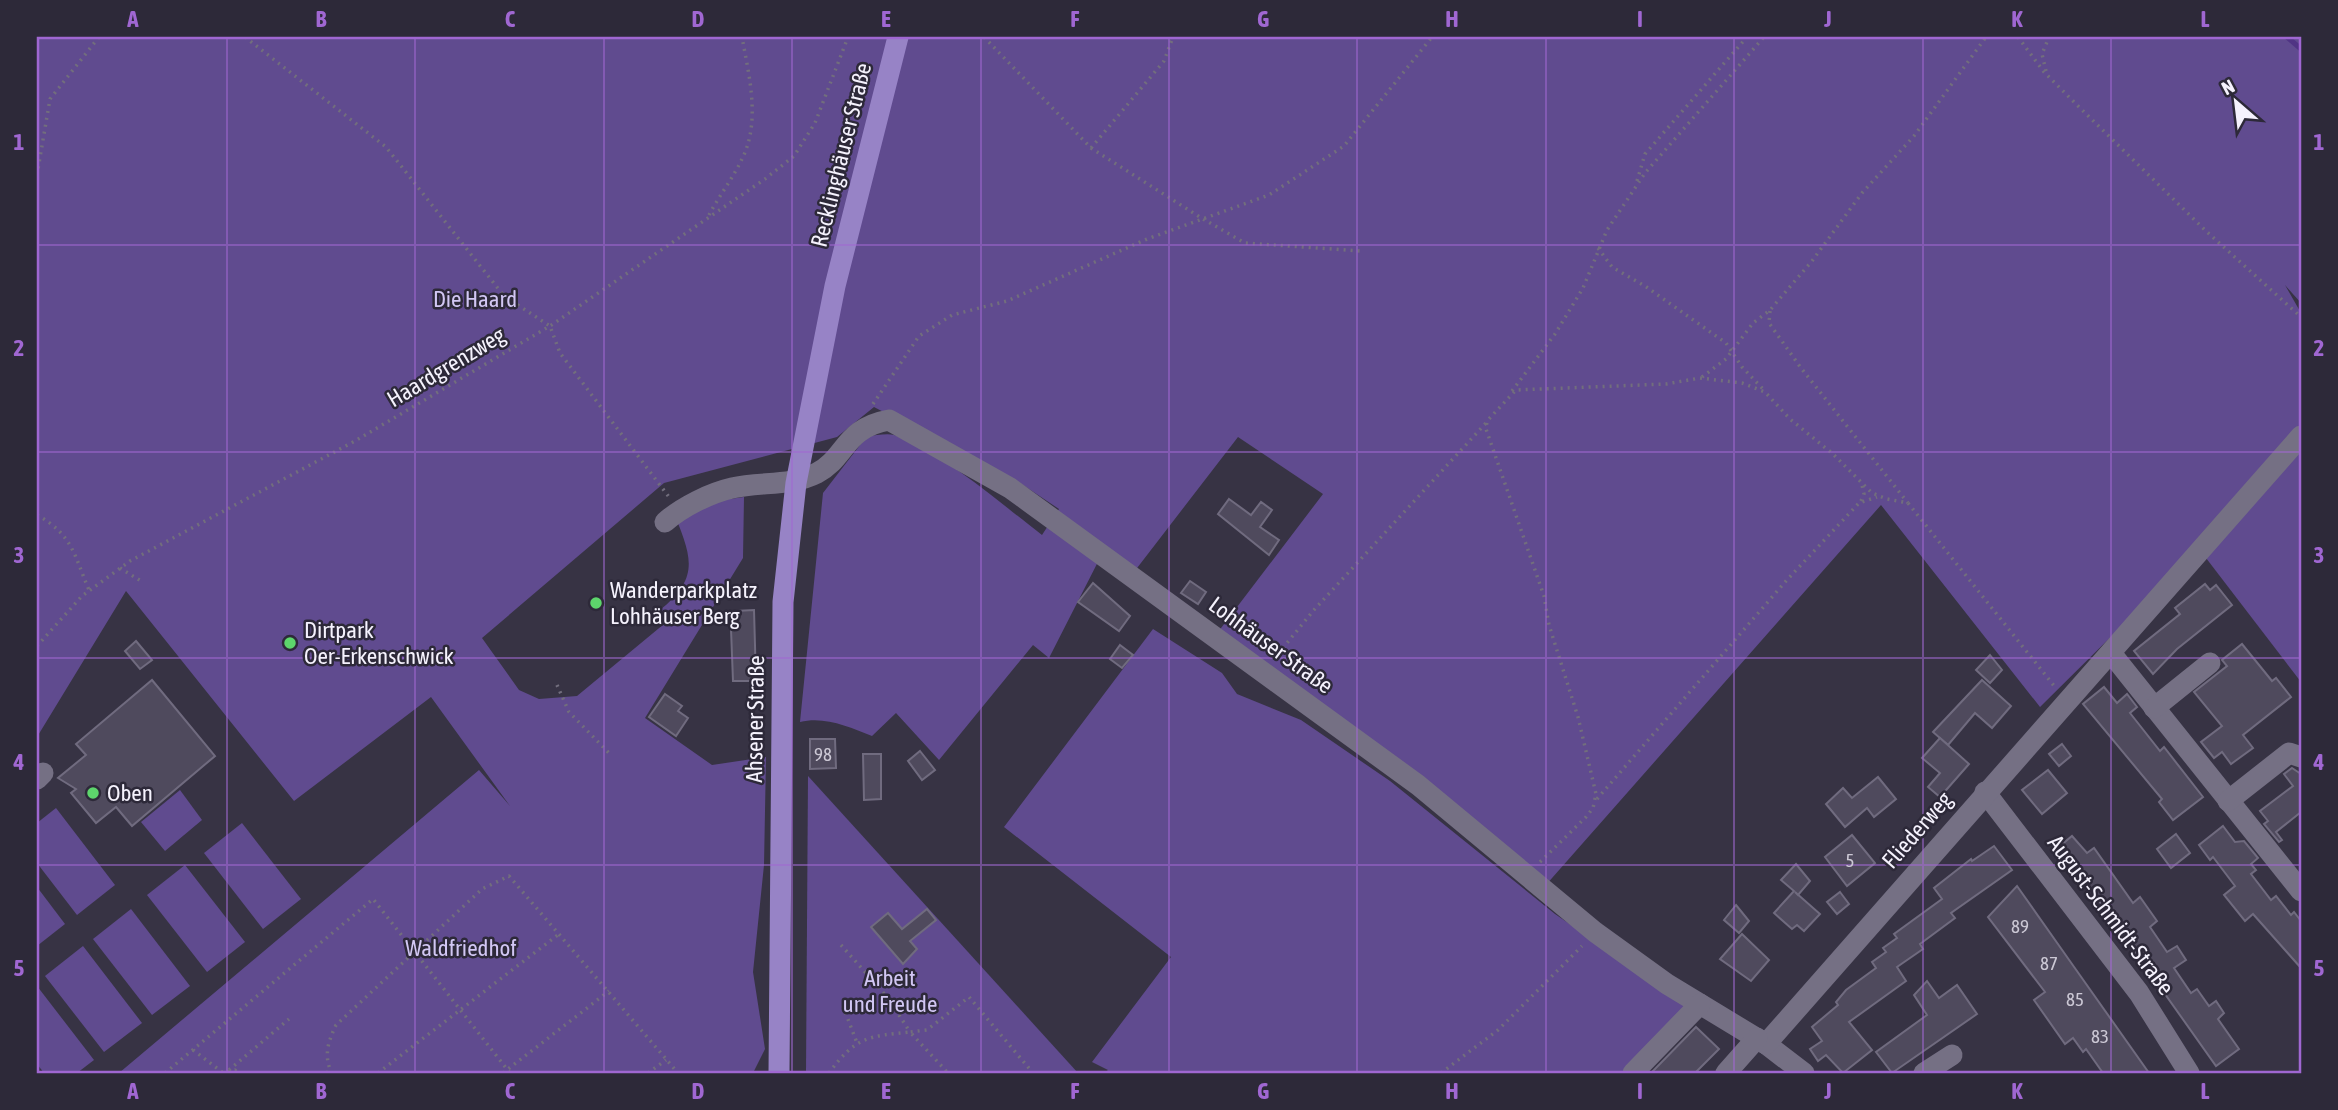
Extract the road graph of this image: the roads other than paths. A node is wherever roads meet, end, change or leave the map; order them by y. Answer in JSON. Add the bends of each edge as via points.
{"nodes":[{"id":1,"x":898,"y":37,"type":"edge"},
{"id":2,"x":835,"y":286,"type":"joint"},
{"id":3,"x":2301,"y":436,"type":"edge"},
{"id":4,"x":796,"y":483,"type":"junction"},
{"id":5,"x":672,"y":516,"type":"road end"},
{"id":6,"x":2111,"y":653,"type":"junction"},
{"id":7,"x":2210,"y":663,"type":"dead end"},
{"id":8,"x":2154,"y":708,"type":"junction"},
{"id":9,"x":2295,"y":755,"type":"edge"},
{"id":10,"x":1985,"y":792,"type":"junction"},
{"id":11,"x":2228,"y":801,"type":"junction"},
{"id":12,"x":2298,"y":887,"type":"edge"},
{"id":13,"x":1700,"y":1004,"type":"junction"},
{"id":14,"x":1761,"y":1041,"type":"junction"},
{"id":15,"x":1952,"y":1055,"type":"dead end"},
{"id":16,"x":779,"y":1073,"type":"edge"},
{"id":17,"x":1633,"y":1073,"type":"edge"},
{"id":18,"x":1726,"y":1073,"type":"edge"},
{"id":19,"x":1804,"y":1073,"type":"edge"},
{"id":20,"x":1924,"y":1073,"type":"edge"},
{"id":21,"x":2189,"y":1073,"type":"edge"}],
"edges":[{"from":1,"to":2,"type":"main road","name":"Recklinghäuser Straße"},
{"from":2,"to":4,"type":"main road","name":"Ahsener Straße"},
{"from":3,"to":6,"type":"street","name":"Fliederweg"},
{"from":4,"to":5,"type":"street","via":[[732,488]]},
{"from":4,"to":13,"type":"street","name":"Lohhäuser Straße","via":[[821,471],[870,424],[889,420],[1010,488],[1418,785],[1595,932]]},
{"from":4,"to":16,"type":"main road","name":"Ahsener Straße","via":[[783,603]]},
{"from":6,"to":8,"type":"street"},
{"from":6,"to":10,"type":"street","name":"Fliederweg"},
{"from":7,"to":8,"type":"street"},
{"from":8,"to":11,"type":"street"},
{"from":9,"to":11,"type":"street"},
{"from":10,"to":14,"type":"street","name":"Fliederweg"},
{"from":10,"to":21,"type":"street","name":"August-Schmidt-Straße","via":[[2139,993]]},
{"from":11,"to":12,"type":"street"},
{"from":13,"to":14,"type":"street","name":"Lohhäuser Straße"},
{"from":13,"to":17,"type":"street"},
{"from":14,"to":18,"type":"street"},
{"from":14,"to":19,"type":"street","name":"Lohhäuser Straße"},
{"from":15,"to":20,"type":"street"}]}
